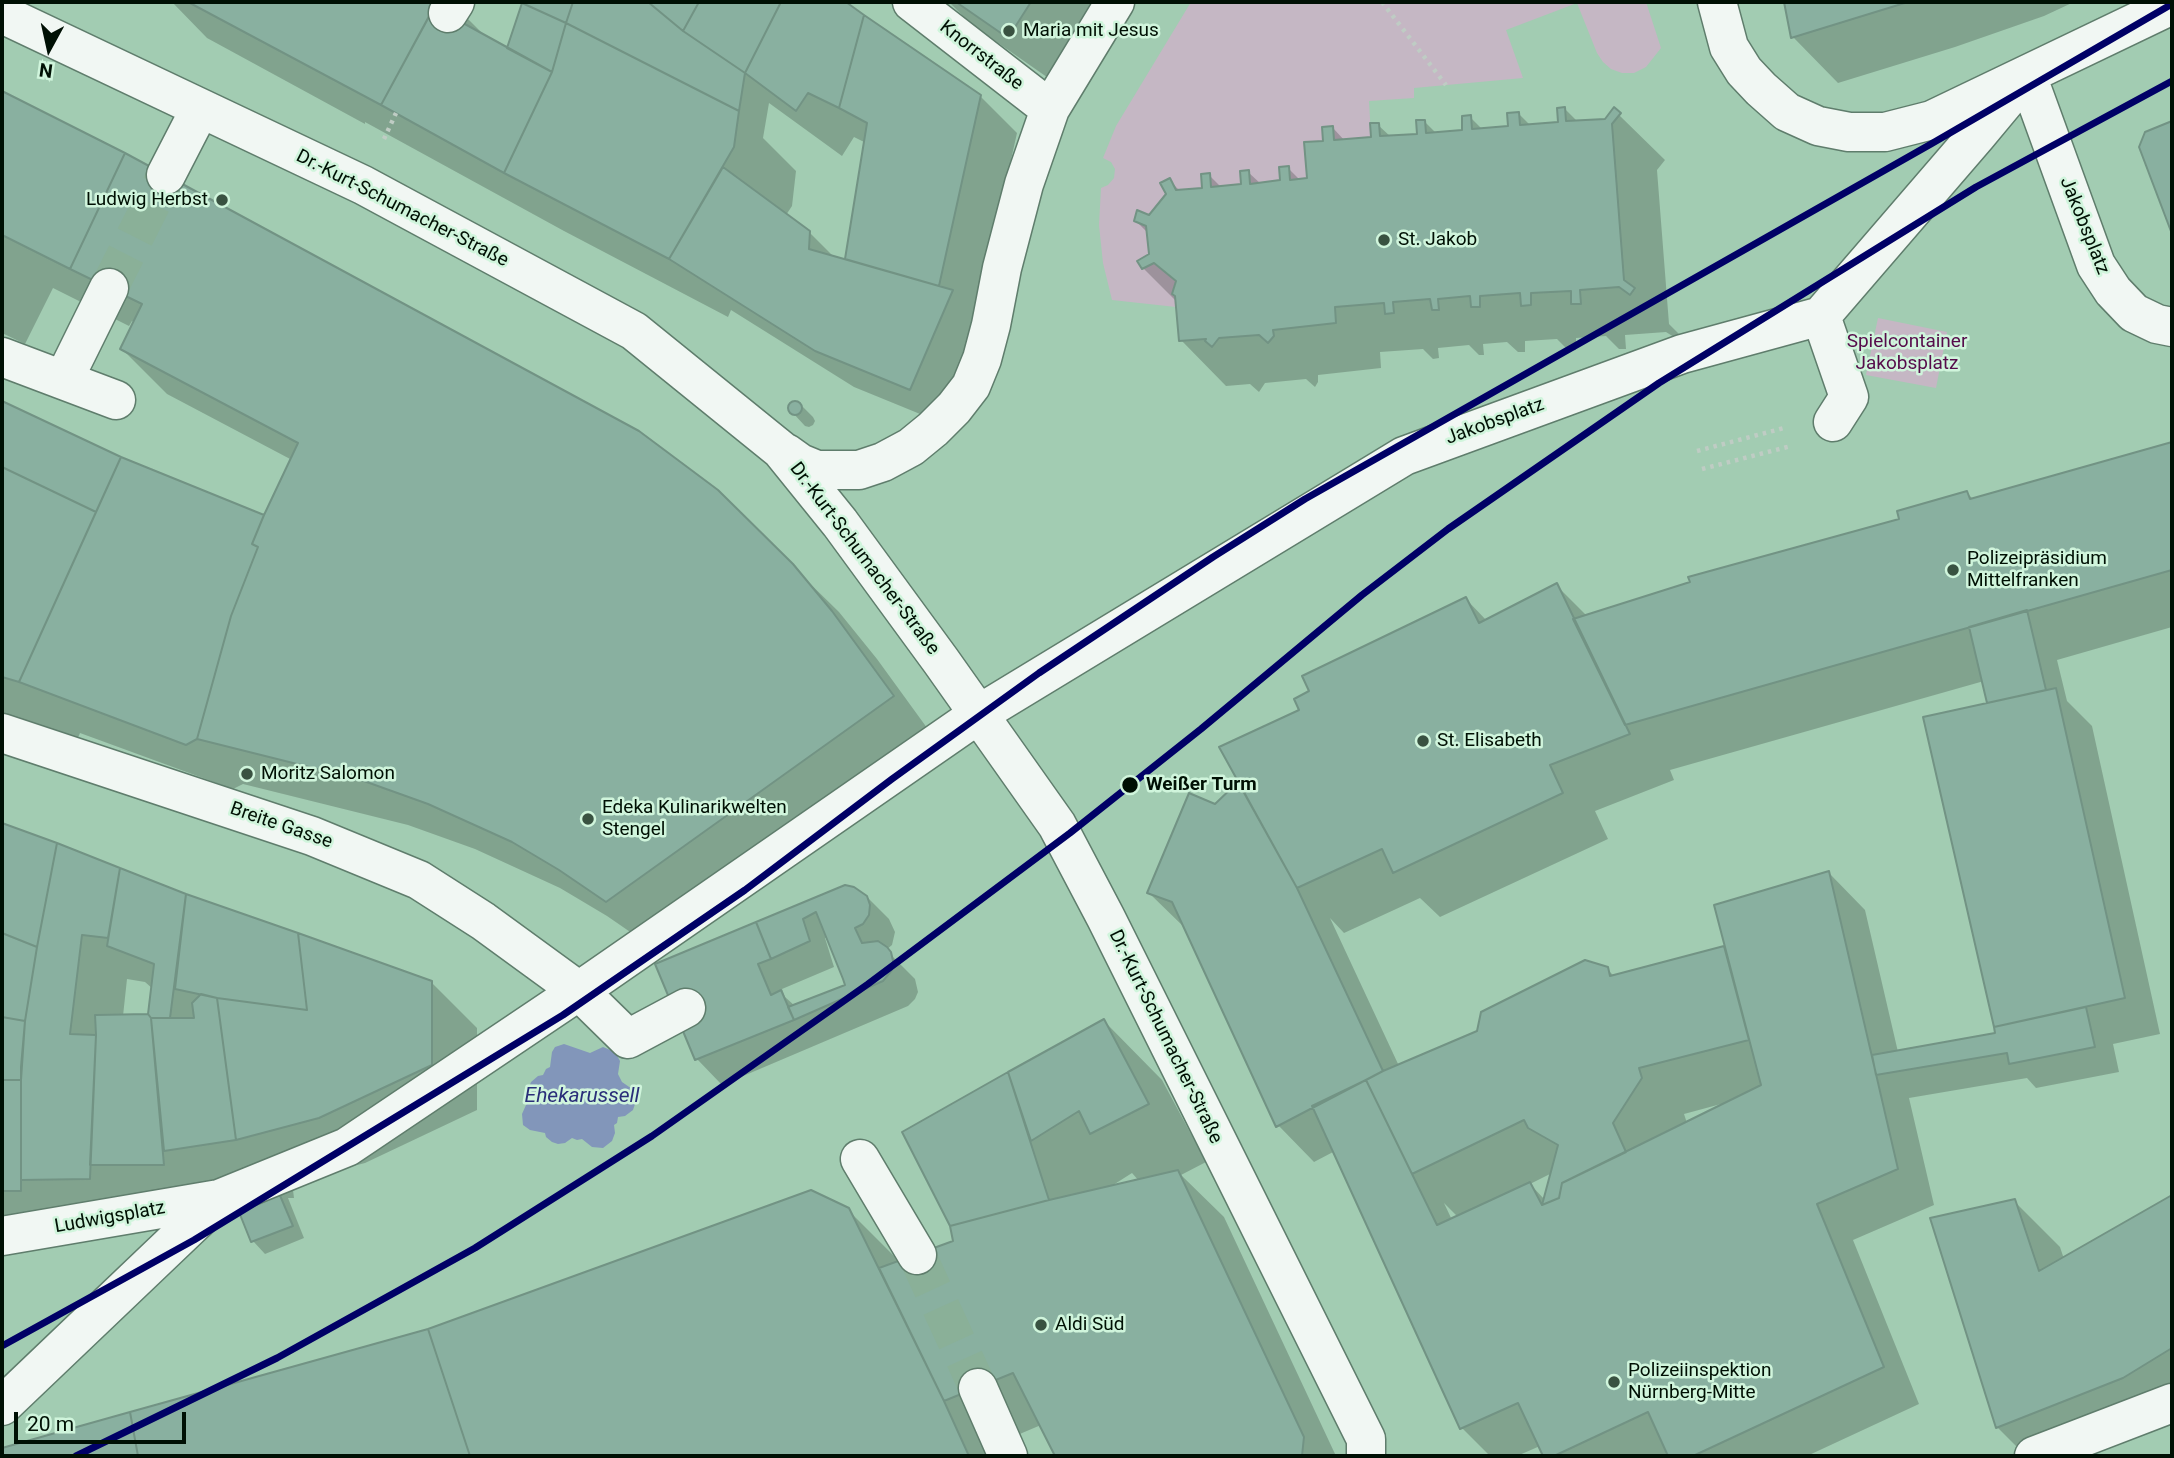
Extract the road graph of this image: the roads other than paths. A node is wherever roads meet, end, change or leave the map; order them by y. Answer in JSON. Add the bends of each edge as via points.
{"nodes":[{"id":1,"x":912,"y":2,"type":"edge"},
{"id":2,"x":1115,"y":2,"type":"edge"},
{"id":3,"x":1717,"y":2,"type":"edge"},
{"id":4,"x":2172,"y":5,"type":"edge"},
{"id":5,"x":2,"y":14,"type":"edge"},
{"id":6,"x":2027,"y":75,"type":"junction"},
{"id":7,"x":200,"y":108,"type":"junction"},
{"id":8,"x":1051,"y":109,"type":"junction"},
{"id":9,"x":166,"y":175,"type":"tunnel mouth"},
{"id":10,"x":109,"y":288,"type":"tunnel mouth"},
{"id":11,"x":1821,"y":316,"type":"junction"},
{"id":12,"x":2172,"y":327,"type":"edge"},
{"id":13,"x":2,"y":357,"type":"edge"},
{"id":14,"x":64,"y":379,"type":"junction"},
{"id":15,"x":116,"y":400,"type":"dead end"},
{"id":16,"x":1833,"y":422,"type":"dead end"},
{"id":17,"x":781,"y":450,"type":"junction"},
{"id":18,"x":979,"y":714,"type":"junction"},
{"id":19,"x":2,"y":733,"type":"edge"},
{"id":20,"x":579,"y":991,"type":"junction"},
{"id":21,"x":686,"y":1008,"type":"dead end"},
{"id":22,"x":860,"y":1159,"type":"dead end"},
{"id":23,"x":219,"y":1199,"type":"junction"},
{"id":24,"x":2,"y":1236,"type":"edge"},
{"id":25,"x":917,"y":1255,"type":"tunnel mouth"},
{"id":26,"x":978,"y":1388,"type":"tunnel mouth"},
{"id":27,"x":2172,"y":1403,"type":"edge"},
{"id":28,"x":2,"y":1406,"type":"edge"},
{"id":29,"x":1008,"y":1456,"type":"edge"},
{"id":30,"x":1366,"y":1456,"type":"edge"},
{"id":31,"x":2034,"y":1456,"type":"edge"}],
"edges":[{"from":1,"to":8,"type":"street","name":"Knorrstraße"},
{"from":2,"to":8,"type":"street"},
{"from":3,"to":6,"type":"street","via":[[1729,47],[1744,71],[1787,111],[1818,126],[1885,132],[1932,120]]},
{"from":4,"to":6,"type":"street"},
{"from":5,"to":7,"type":"street","name":"Dr.-Kurt-Schumacher-Straße"},
{"from":6,"to":11,"type":"street"},
{"from":6,"to":12,"type":"street","name":"Jakobsplatz","via":[[2096,265],[2134,313]]},
{"from":7,"to":9,"type":"street"},
{"from":7,"to":17,"type":"street","name":"Dr.-Kurt-Schumacher-Straße","via":[[363,185],[634,331]]},
{"from":8,"to":17,"type":"street","via":[[1024,184],[982,359],[971,386],[954,408],[911,447],[859,470],[817,470]]},
{"from":10,"to":14,"type":"street"},
{"from":11,"to":16,"type":"street","via":[[1849,397]]},
{"from":11,"to":18,"type":"street","name":"Jakobsplatz","via":[[1682,354],[1404,456]]},
{"from":13,"to":14,"type":"street"},
{"from":14,"to":15,"type":"street"},
{"from":17,"to":18,"type":"street","name":"Dr.-Kurt-Schumacher-Straße"},
{"from":18,"to":20,"type":"street","name":"Ludwigsplatz"},
{"from":18,"to":30,"type":"street","name":"Dr.-Kurt-Schumacher-Straße","via":[[1057,825],[1106,918],[1366,1439]]},
{"from":19,"to":20,"type":"street","name":"Breite Gasse","via":[[312,836],[419,880]]},
{"from":20,"to":21,"type":"street","via":[[628,1039]]},
{"from":20,"to":23,"type":"street","name":"Ludwigsplatz","via":[[347,1147]]},
{"from":22,"to":25,"type":"street"},
{"from":23,"to":24,"type":"street","name":"Ludwigsplatz"},
{"from":23,"to":28,"type":"street","name":"Ludwigsplatz"},
{"from":26,"to":29,"type":"street"},
{"from":27,"to":31,"type":"street"}]}
